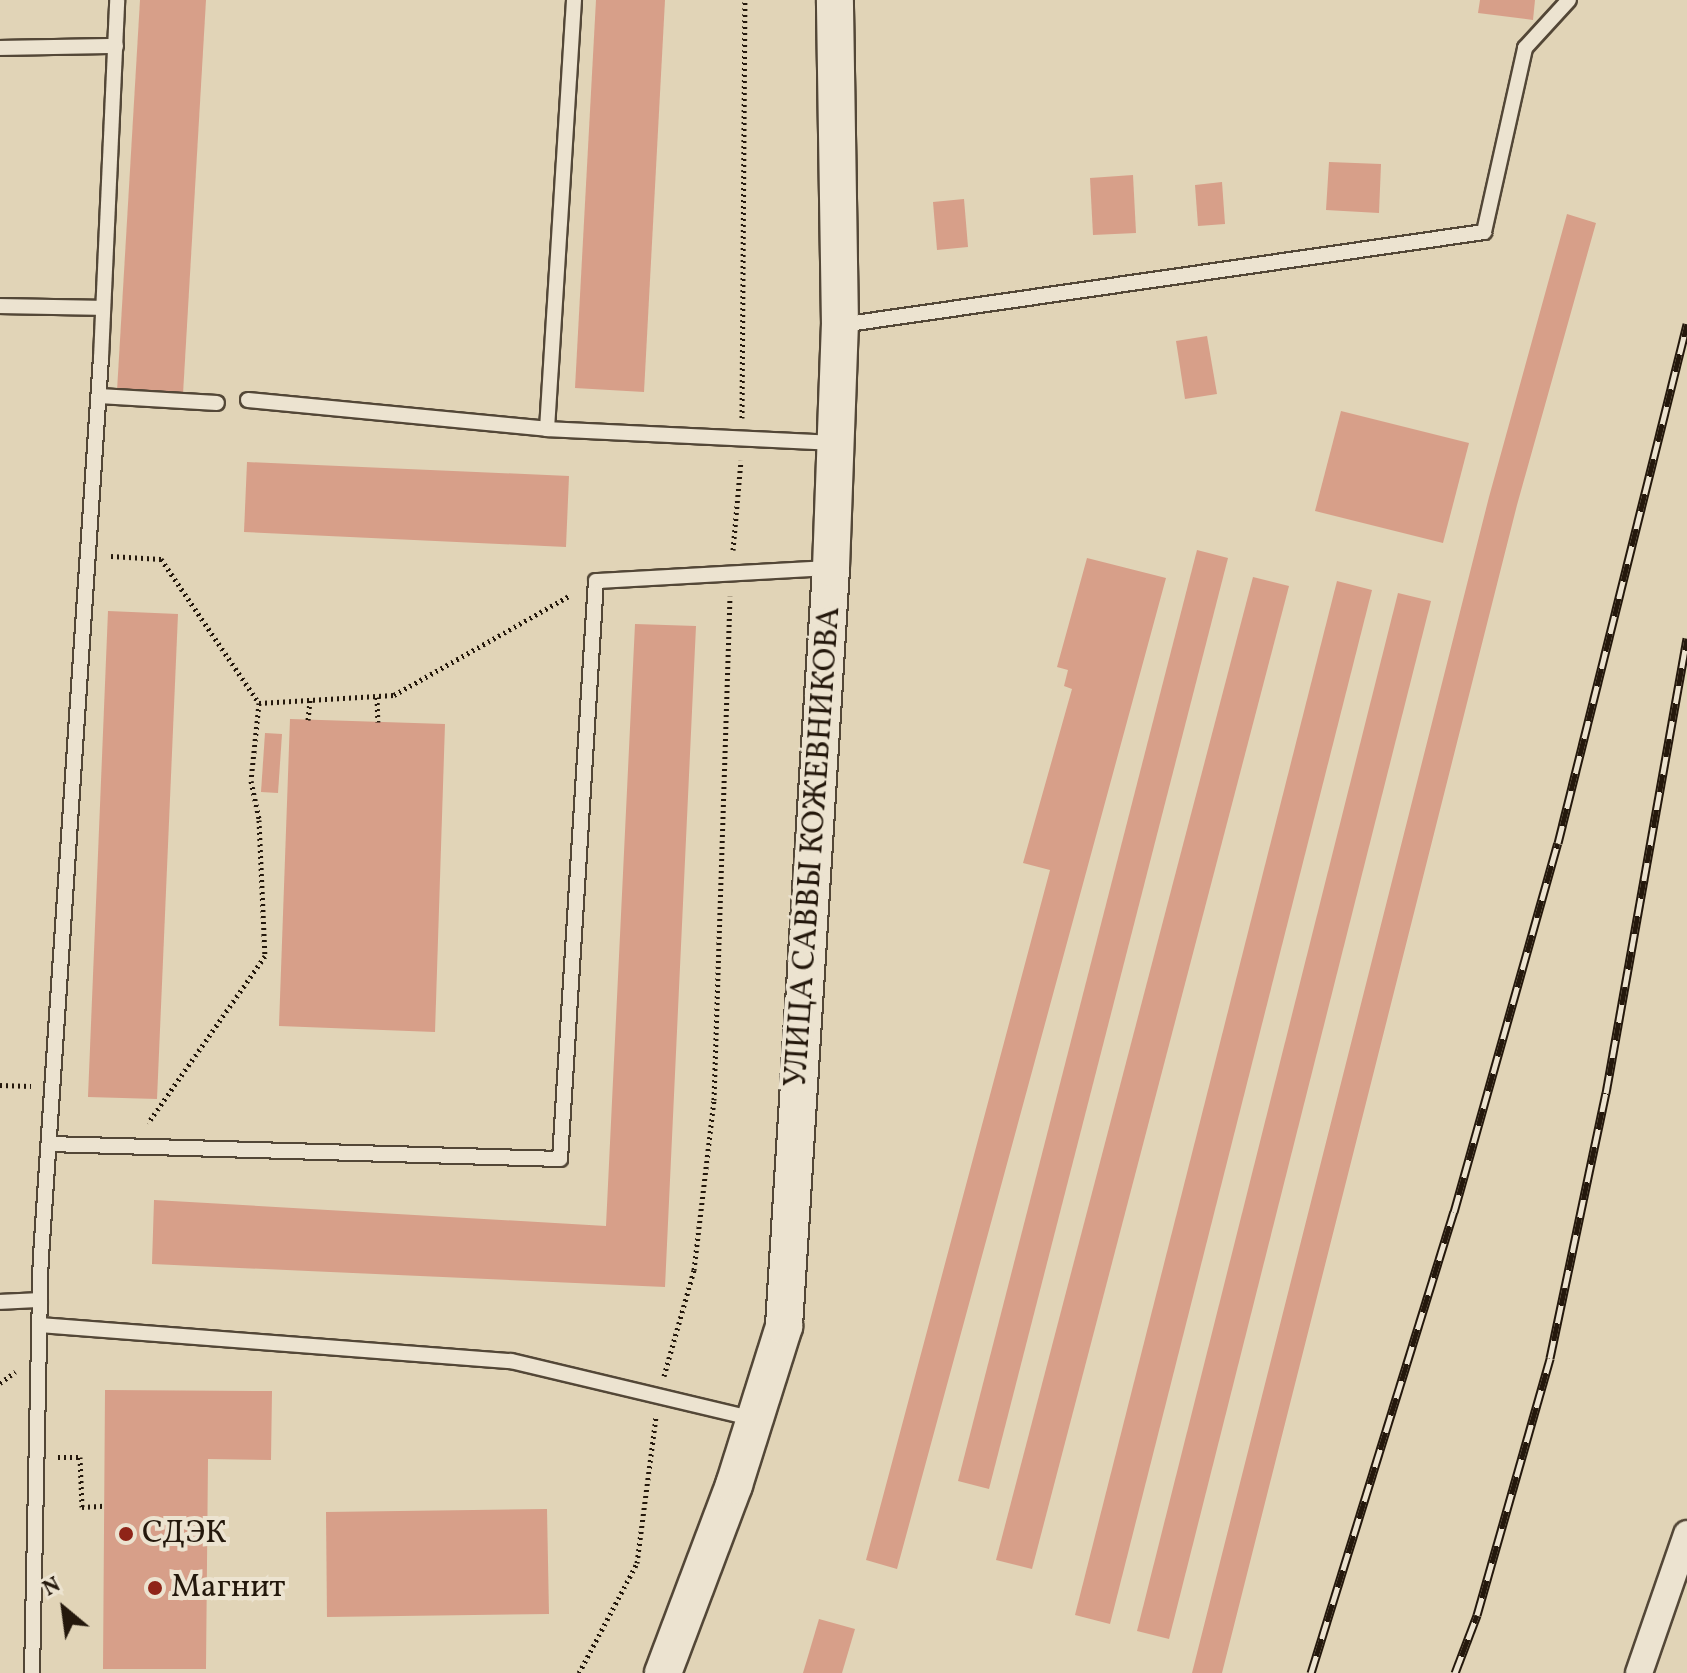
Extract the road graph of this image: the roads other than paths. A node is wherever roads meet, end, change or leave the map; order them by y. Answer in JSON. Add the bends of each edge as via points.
{"nodes":[{"id":1,"x":117,"y":0,"type":"edge"},
{"id":2,"x":574,"y":0,"type":"edge"},
{"id":3,"x":835,"y":0,"type":"edge"},
{"id":4,"x":1569,"y":0,"type":"edge"},
{"id":5,"x":116,"y":46,"type":"junction"},
{"id":6,"x":0,"y":48,"type":"edge"},
{"id":7,"x":0,"y":306,"type":"edge"},
{"id":8,"x":102,"y":308,"type":"junction"},
{"id":9,"x":840,"y":325,"type":"junction"},
{"id":10,"x":99,"y":396,"type":"junction"},
{"id":11,"x":248,"y":400,"type":"dead end"},
{"id":12,"x":217,"y":403,"type":"dead end"},
{"id":13,"x":547,"y":429,"type":"junction"},
{"id":14,"x":836,"y":443,"type":"junction"},
{"id":15,"x":831,"y":568,"type":"junction"},
{"id":16,"x":49,"y":1144,"type":"junction"},
{"id":17,"x":40,"y":1300,"type":"junction"},
{"id":18,"x":0,"y":1302,"type":"edge"},
{"id":19,"x":40,"y":1325,"type":"junction"},
{"id":20,"x":755,"y":1419,"type":"junction"},
{"id":21,"x":1687,"y":1534,"type":"edge"},
{"id":22,"x":32,"y":1673,"type":"edge"},
{"id":23,"x":663,"y":1673,"type":"edge"},
{"id":24,"x":1639,"y":1673,"type":"edge"}],
"edges":[{"from":1,"to":5,"type":"lane"},
{"from":2,"to":13,"type":"lane"},
{"from":3,"to":9,"type":"street","name":"УЛИЦА САВВЫ КОЖЕВНИКОВА"},
{"from":4,"to":9,"type":"lane","via":[[1525,48],[1484,232]]},
{"from":5,"to":6,"type":"lane"},
{"from":5,"to":8,"type":"lane"},
{"from":7,"to":8,"type":"lane"},
{"from":8,"to":10,"type":"lane"},
{"from":9,"to":14,"type":"street","name":"УЛИЦА САВВЫ КОЖЕВНИКОВА"},
{"from":10,"to":12,"type":"lane"},
{"from":10,"to":16,"type":"lane"},
{"from":11,"to":13,"type":"lane"},
{"from":13,"to":14,"type":"lane"},
{"from":14,"to":15,"type":"street","name":"УЛИЦА САВВЫ КОЖЕВНИКОВА"},
{"from":15,"to":16,"type":"lane","via":[[596,581],[560,1159]]},
{"from":15,"to":20,"type":"street","name":"УЛИЦА САВВЫ КОЖЕВНИКОВА","via":[[784,1326]]},
{"from":16,"to":17,"type":"lane"},
{"from":17,"to":18,"type":"lane"},
{"from":17,"to":19,"type":"lane"},
{"from":19,"to":20,"type":"lane","via":[[511,1361]]},
{"from":19,"to":22,"type":"lane"},
{"from":20,"to":23,"type":"street","name":"УЛИЦА САВВЫ КОЖЕВНИКОВА"},
{"from":21,"to":24,"type":"street"}]}
